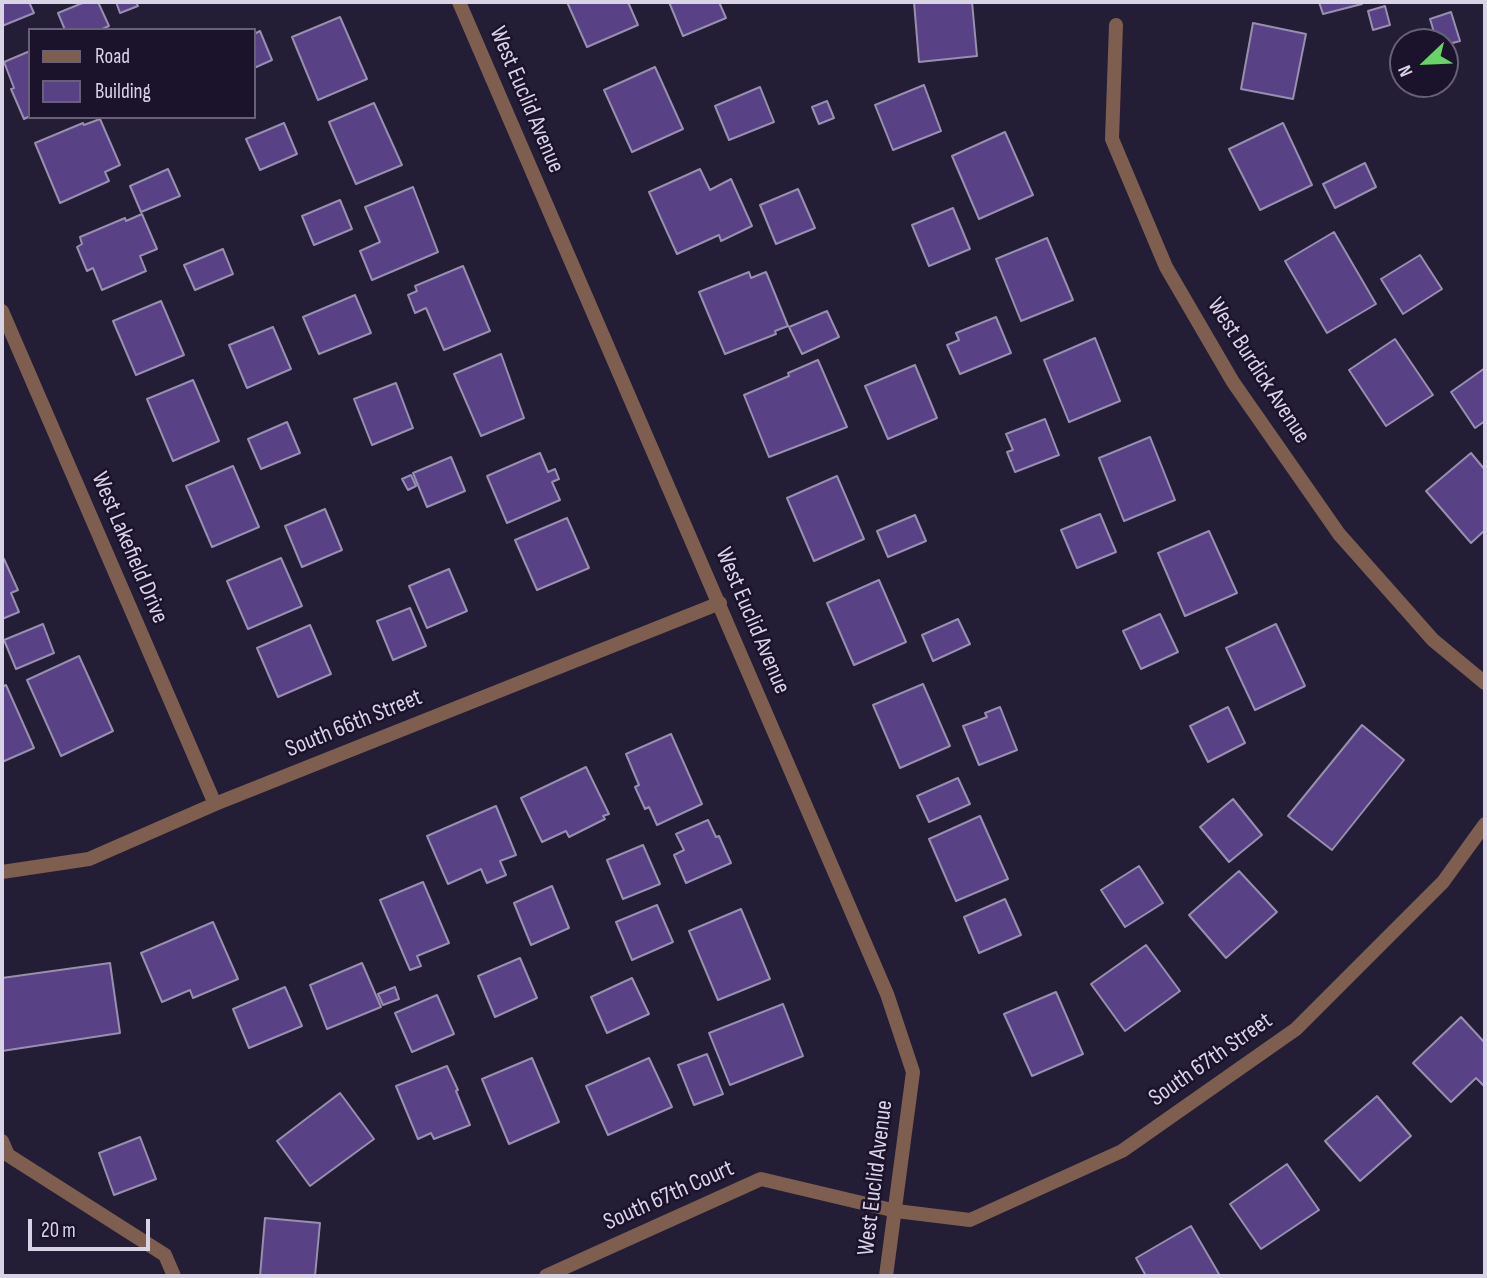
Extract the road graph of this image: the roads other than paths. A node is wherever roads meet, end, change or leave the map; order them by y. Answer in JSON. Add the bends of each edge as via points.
{"nodes":[{"id":1,"x":459,"y":2,"type":"edge"},
{"id":2,"x":1116,"y":25,"type":"dead end"},
{"id":3,"x":2,"y":311,"type":"edge"},
{"id":4,"x":720,"y":603,"type":"junction"},
{"id":5,"x":1485,"y":683,"type":"edge"},
{"id":6,"x":215,"y":803,"type":"junction"},
{"id":7,"x":1485,"y":824,"type":"edge"},
{"id":8,"x":2,"y":872,"type":"edge"},
{"id":9,"x":2,"y":1141,"type":"edge"},
{"id":10,"x":896,"y":1211,"type":"junction"},
{"id":11,"x":174,"y":1276,"type":"edge"},
{"id":12,"x":547,"y":1276,"type":"edge"},
{"id":13,"x":886,"y":1276,"type":"edge"}],
"edges":[{"from":1,"to":4,"type":"street","name":"West Euclid Avenue"},
{"from":2,"to":5,"type":"street","name":"West Burdick Avenue","via":[[1112,139],[1166,267],[1233,382],[1339,534],[1433,640]]},
{"from":3,"to":6,"type":"street","name":"West Lakefield Drive"},
{"from":4,"to":6,"type":"street","name":"South 66th Street"},
{"from":4,"to":10,"type":"street","name":"West Euclid Avenue","via":[[882,981],[913,1072]]},
{"from":6,"to":8,"type":"street","name":"South 66th Street","via":[[89,859]]},
{"from":7,"to":10,"type":"street","name":"South 67th Street","via":[[1443,883],[1296,1029],[1122,1151],[970,1220]]},
{"from":9,"to":11,"type":"street","via":[[8,1155],[165,1255]]},
{"from":10,"to":12,"type":"street","name":"South 67th Court","via":[[761,1179]]},
{"from":10,"to":13,"type":"street","name":"West Euclid Avenue"}]}
